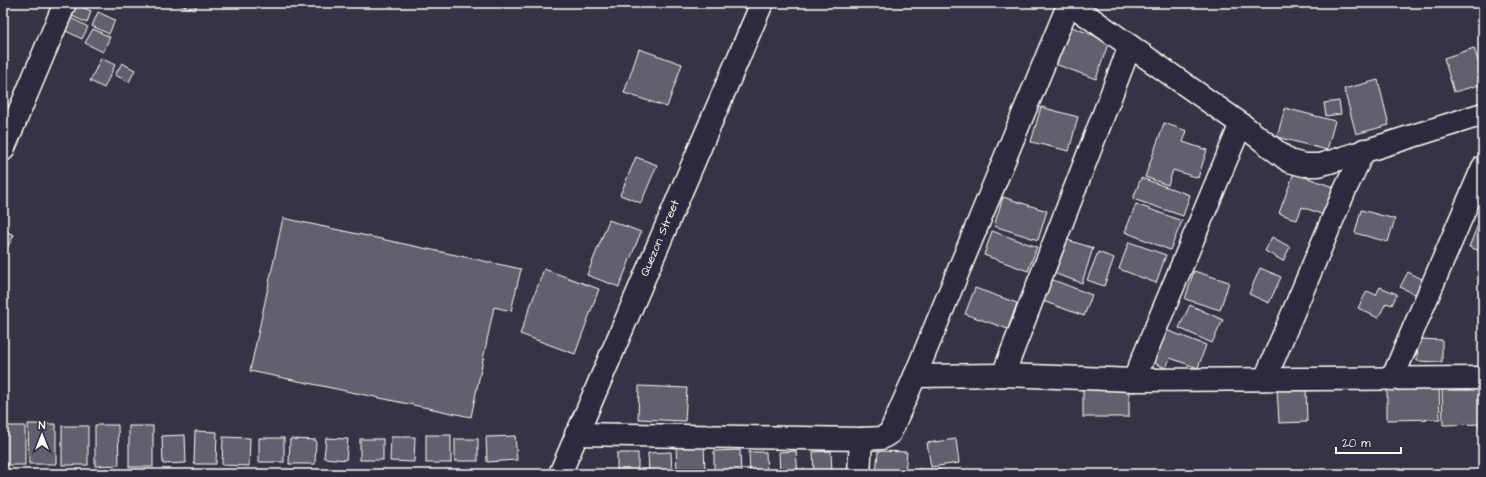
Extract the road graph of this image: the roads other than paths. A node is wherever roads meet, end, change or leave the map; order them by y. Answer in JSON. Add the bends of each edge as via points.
{"nodes":[{"id":1,"x":65,"y":3,"type":"edge"},
{"id":2,"x":762,"y":3,"type":"edge"},
{"id":3,"x":1130,"y":46,"type":"junction"},
{"id":4,"x":1483,"y":114,"type":"edge"},
{"id":5,"x":1241,"y":124,"type":"junction"},
{"id":6,"x":3,"y":150,"type":"edge"},
{"id":7,"x":1364,"y":150,"type":"junction"},
{"id":8,"x":1483,"y":167,"type":"edge"},
{"id":9,"x":1003,"y":375,"type":"junction"},
{"id":10,"x":915,"y":376,"type":"junction"},
{"id":11,"x":1483,"y":378,"type":"edge"},
{"id":12,"x":1265,"y":379,"type":"junction"},
{"id":13,"x":1392,"y":379,"type":"junction"},
{"id":14,"x":1134,"y":380,"type":"junction"},
{"id":15,"x":576,"y":434,"type":"junction"},
{"id":16,"x":861,"y":439,"type":"junction"},
{"id":17,"x":560,"y":474,"type":"edge"},
{"id":18,"x":859,"y":474,"type":"edge"}],
"edges":[{"from":1,"to":6,"type":"street"},
{"from":2,"to":15,"type":"street","name":"Quezon Street"},
{"from":3,"to":5,"type":"street"},
{"from":3,"to":9,"type":"street"},
{"from":3,"to":10,"type":"street","via":[[1069,3]]},
{"from":4,"to":7,"type":"street"},
{"from":5,"to":7,"type":"street","via":[[1289,160],[1304,164],[1333,161]]},
{"from":5,"to":14,"type":"street"},
{"from":7,"to":12,"type":"street"},
{"from":8,"to":13,"type":"street"},
{"from":9,"to":10,"type":"street"},
{"from":9,"to":14,"type":"street"},
{"from":10,"to":16,"type":"street","via":[[890,433],[882,438]]},
{"from":11,"to":13,"type":"street"},
{"from":12,"to":13,"type":"street"},
{"from":12,"to":14,"type":"street"},
{"from":15,"to":16,"type":"street"},
{"from":15,"to":17,"type":"street","name":"Quezon Street"},
{"from":16,"to":18,"type":"street"}]}
